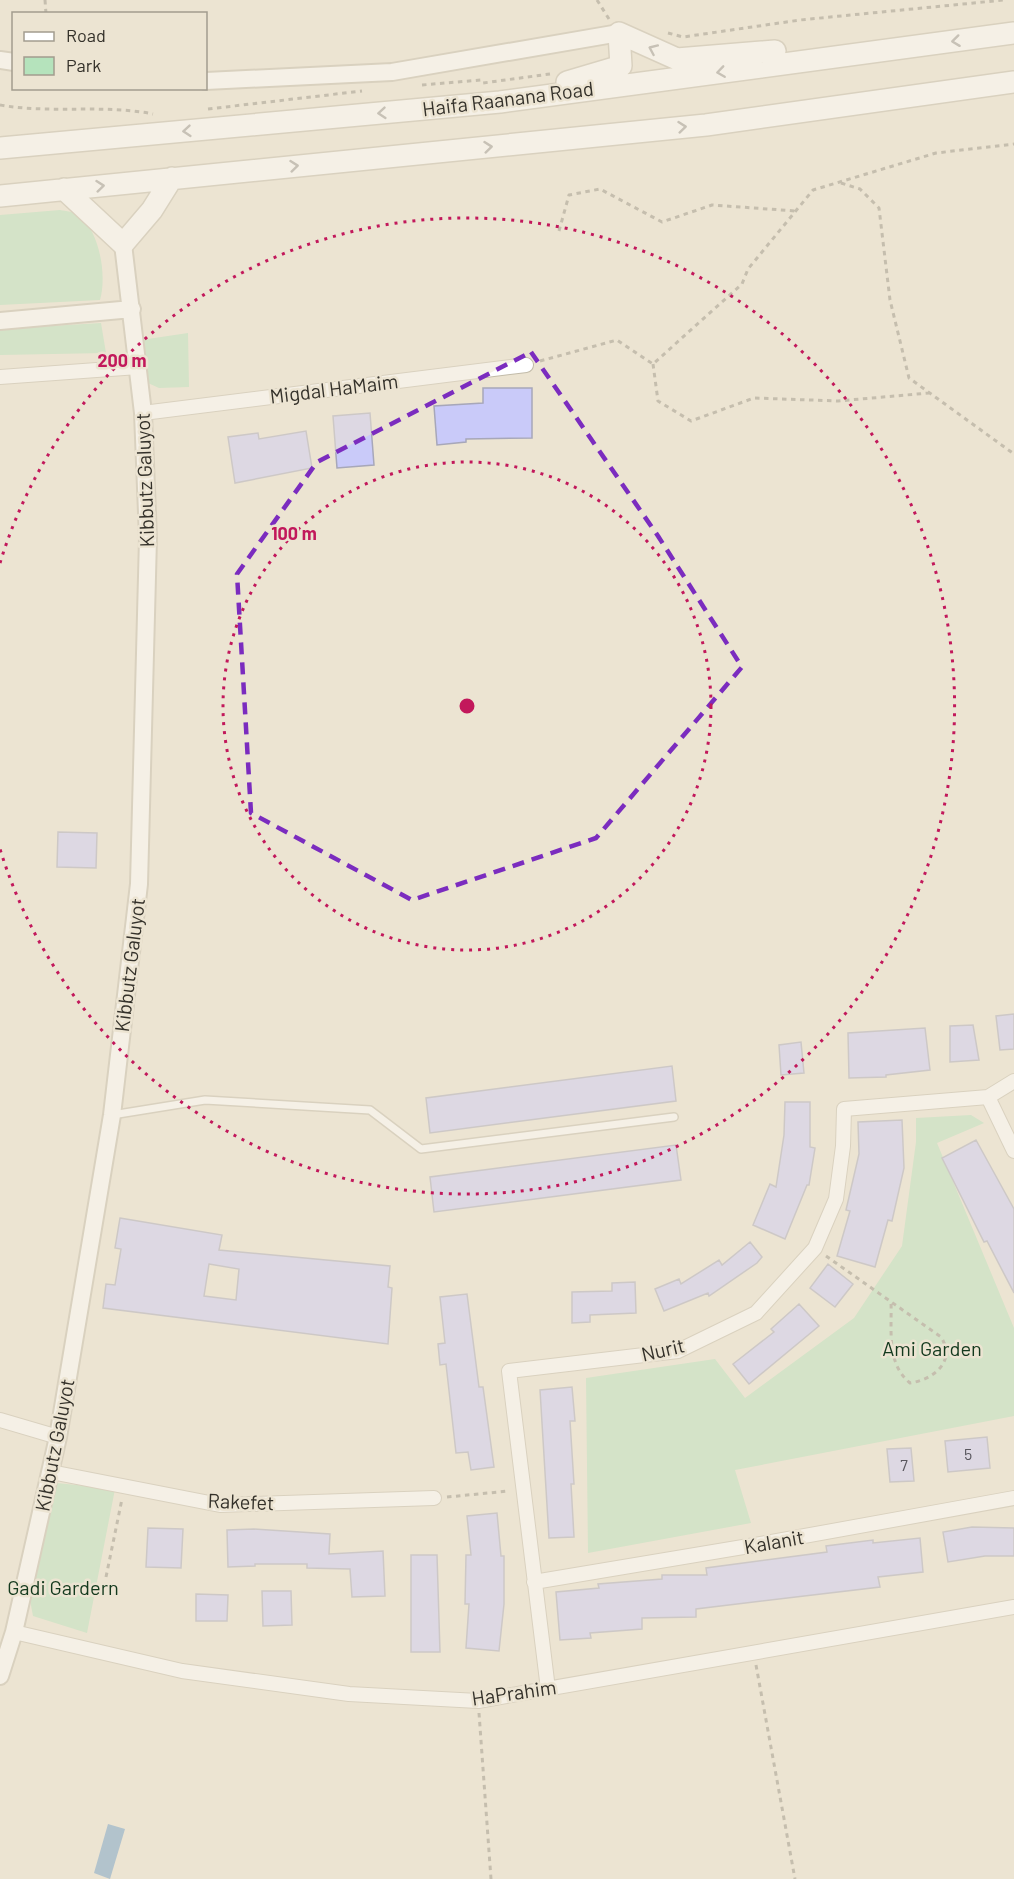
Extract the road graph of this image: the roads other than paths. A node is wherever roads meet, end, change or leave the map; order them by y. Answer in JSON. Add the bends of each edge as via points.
{"nodes":[{"id":1,"x":619,"y":33,"type":"junction"},
{"id":2,"x":1014,"y":33,"type":"edge"},
{"id":3,"x":835,"y":56,"type":"junction"},
{"id":4,"x":207,"y":81,"type":"edge"},
{"id":5,"x":1014,"y":82,"type":"edge"},
{"id":6,"x":500,"y":102,"type":"junction"},
{"id":7,"x":0,"y":148,"type":"edge"},
{"id":8,"x":172,"y":178,"type":"junction"},
{"id":9,"x":64,"y":189,"type":"junction"},
{"id":10,"x":0,"y":196,"type":"edge"},
{"id":11,"x":123,"y":244,"type":"junction"},
{"id":12,"x":132,"y":309,"type":"junction"},
{"id":13,"x":0,"y":321,"type":"edge"},
{"id":14,"x":525,"y":365,"type":"road end"},
{"id":15,"x":138,"y":367,"type":"junction"},
{"id":16,"x":0,"y":376,"type":"edge"},
{"id":17,"x":143,"y":414,"type":"junction"},
{"id":18,"x":1014,"y":1081,"type":"edge"},
{"id":19,"x":988,"y":1097,"type":"junction"},
{"id":20,"x":112,"y":1115,"type":"junction"},
{"id":21,"x":674,"y":1117,"type":"dead end"},
{"id":22,"x":1014,"y":1151,"type":"edge"},
{"id":23,"x":0,"y":1420,"type":"edge"},
{"id":24,"x":58,"y":1437,"type":"junction"},
{"id":25,"x":51,"y":1472,"type":"junction"},
{"id":26,"x":434,"y":1498,"type":"road end"},
{"id":27,"x":1014,"y":1498,"type":"edge"},
{"id":28,"x":534,"y":1582,"type":"junction"},
{"id":29,"x":1014,"y":1607,"type":"edge"},
{"id":30,"x":14,"y":1632,"type":"junction"},
{"id":31,"x":0,"y":1676,"type":"edge"},
{"id":32,"x":548,"y":1689,"type":"junction"}],
"edges":[{"from":3,"to":1,"type":"highway","one_way":true,"via":[[782,51],[677,59]]},
{"from":1,"to":4,"type":"street","via":[[392,72]]},
{"from":1,"to":6,"type":"highway","via":[[621,66]]},
{"from":2,"to":3,"type":"highway","name":"Haifa Raanana Road","one_way":true},
{"from":3,"to":6,"type":"highway","name":"Haifa Raanana Road","one_way":true},
{"from":8,"to":5,"type":"highway","one_way":true,"via":[[706,125]]},
{"from":6,"to":7,"type":"highway","name":"Haifa Raanana Road","one_way":true},
{"from":9,"to":8,"type":"highway","one_way":true},
{"from":8,"to":11,"type":"highway","via":[[152,210]]},
{"from":9,"to":10,"type":"highway"},
{"from":9,"to":11,"type":"highway"},
{"from":11,"to":12,"type":"street","name":"Kibbutz Galuyot"},
{"from":12,"to":13,"type":"street"},
{"from":12,"to":15,"type":"street","name":"Kibbutz Galuyot"},
{"from":14,"to":17,"type":"street","name":"Migdal HaMaim"},
{"from":15,"to":16,"type":"street"},
{"from":15,"to":17,"type":"street","name":"Kibbutz Galuyot"},
{"from":17,"to":20,"type":"street","name":"Kibbutz Galuyot","via":[[148,538],[139,884]]},
{"from":18,"to":19,"type":"street","name":"Nurit"},
{"from":19,"to":22,"type":"street"},
{"from":19,"to":28,"type":"street","name":"Nurit","via":[[844,1109],[836,1199],[815,1248],[756,1312],[678,1351],[509,1371]]},
{"from":20,"to":21,"type":"lane","via":[[205,1100],[370,1110],[421,1149]]},
{"from":20,"to":24,"type":"street","name":"Kibbutz Galuyot"},
{"from":23,"to":24,"type":"street"},
{"from":24,"to":25,"type":"street","name":"Kibbutz Galuyot"},
{"from":25,"to":26,"type":"street","name":"Rakefet","via":[[220,1505]]},
{"from":25,"to":30,"type":"street","name":"Kibbutz Galuyot"},
{"from":27,"to":28,"type":"street","name":"Kalanit"},
{"from":28,"to":32,"type":"street","name":"Nurit"},
{"from":29,"to":32,"type":"street","name":"HaPrahim"},
{"from":30,"to":31,"type":"street","name":"Kibbutz Galuyot"},
{"from":30,"to":32,"type":"street","name":"HaPrahim","via":[[182,1671],[349,1694],[478,1701]]}]}
